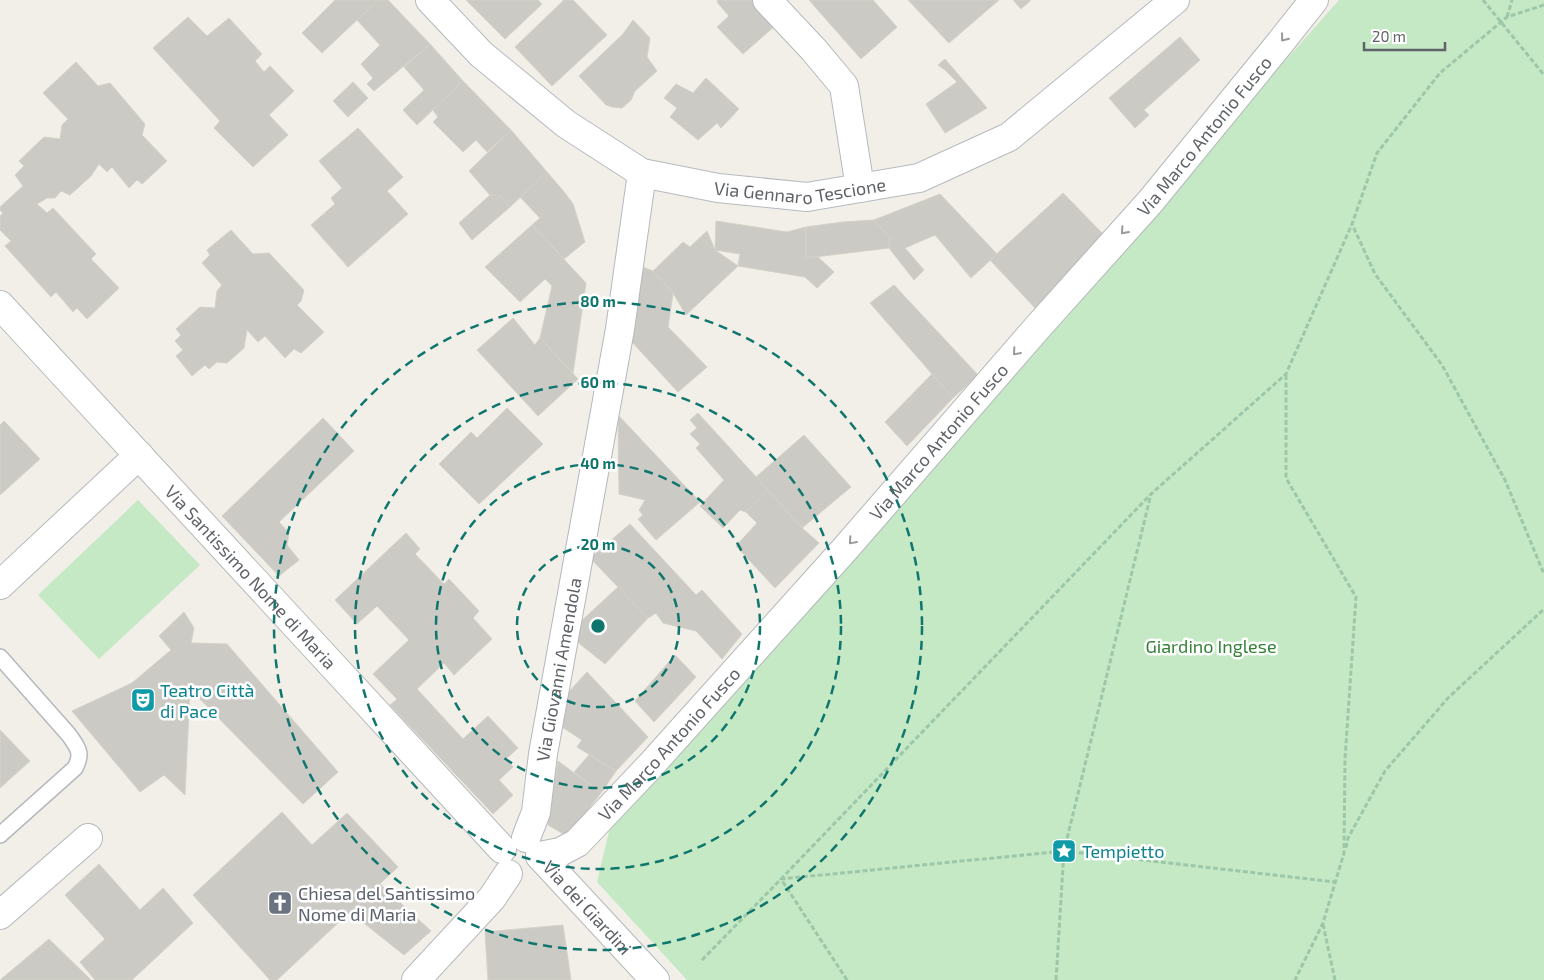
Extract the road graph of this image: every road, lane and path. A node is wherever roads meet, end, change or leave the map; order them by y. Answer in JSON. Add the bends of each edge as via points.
{"nodes":[{"id":1,"x":430,"y":0,"type":"edge"},
{"id":2,"x":767,"y":0,"type":"edge"},
{"id":3,"x":1175,"y":0,"type":"edge"},
{"id":4,"x":1314,"y":0,"type":"edge"},
{"id":5,"x":1483,"y":0,"type":"edge"},
{"id":6,"x":1512,"y":0,"type":"edge"},
{"id":7,"x":1544,"y":5,"type":"edge"},
{"id":8,"x":1506,"y":17,"type":"junction"},
{"id":9,"x":1501,"y":22,"type":"junction"},
{"id":10,"x":1544,"y":75,"type":"edge"},
{"id":11,"x":642,"y":173,"type":"junction"},
{"id":12,"x":860,"y":188,"type":"junction"},
{"id":13,"x":1352,"y":224,"type":"junction"},
{"id":14,"x":0,"y":304,"type":"edge"},
{"id":15,"x":1286,"y":374,"type":"junction"},
{"id":16,"x":139,"y":455,"type":"junction"},
{"id":17,"x":1151,"y":494,"type":"junction"},
{"id":18,"x":1544,"y":574,"type":"edge"},
{"id":19,"x":0,"y":585,"type":"edge"},
{"id":20,"x":1544,"y":609,"type":"edge"},
{"id":21,"x":0,"y":657,"type":"edge"},
{"id":22,"x":0,"y":835,"type":"edge"},
{"id":23,"x":88,"y":838,"type":"dead end"},
{"id":24,"x":1064,"y":851,"type":"junction"},
{"id":25,"x":1344,"y":853,"type":"junction"},
{"id":26,"x":519,"y":854,"type":"junction"},
{"id":27,"x":781,"y":879,"type":"junction"},
{"id":28,"x":1335,"y":882,"type":"junction"},
{"id":29,"x":0,"y":915,"type":"edge"},
{"id":30,"x":1323,"y":923,"type":"junction"},
{"id":31,"x":702,"y":960,"type":"dead end"},
{"id":32,"x":416,"y":980,"type":"edge"},
{"id":33,"x":655,"y":980,"type":"edge"},
{"id":34,"x":847,"y":980,"type":"edge"},
{"id":35,"x":1056,"y":980,"type":"edge"},
{"id":36,"x":1295,"y":980,"type":"edge"},
{"id":37,"x":1335,"y":980,"type":"edge"}],
"edges":[{"from":1,"to":11,"type":"street","name":"Via Gennaro Tescione","via":[[481,54],[558,118]]},
{"from":2,"to":12,"type":"street","via":[[844,86]]},
{"from":3,"to":12,"type":"street","name":"Via Gennaro Tescione","via":[[1009,137],[919,178]]},
{"from":4,"to":26,"type":"street","name":"Via Marco Antonio Fusco","one_way":true,"via":[[1150,202],[650,766],[577,843],[560,852]]},
{"from":5,"to":9,"type":"path"},
{"from":6,"to":8,"type":"path"},
{"from":7,"to":8,"type":"path"},
{"from":8,"to":9,"type":"path"},
{"from":9,"to":10,"type":"path"},
{"from":9,"to":13,"type":"path","via":[[1440,73],[1378,154]]},
{"from":11,"to":12,"type":"street","name":"Via Gennaro Tescione","via":[[718,188],[807,197]]},
{"from":11,"to":26,"type":"street","name":"Via Giovanni Amendola","via":[[620,329],[536,812]]},
{"from":13,"to":15,"type":"path"},
{"from":13,"to":18,"type":"path","via":[[1376,274],[1442,365],[1501,472]]},
{"from":14,"to":16,"type":"street","name":"Via Santissimo Nome di Maria"},
{"from":15,"to":17,"type":"path"},
{"from":15,"to":25,"type":"path","via":[[1286,478],[1356,597],[1345,759]]},
{"from":16,"to":19,"type":"street"},
{"from":16,"to":26,"type":"street","name":"Via Santissimo Nome di Maria"},
{"from":17,"to":24,"type":"path"},
{"from":17,"to":27,"type":"path"},
{"from":20,"to":25,"type":"path","via":[[1448,698],[1385,770],[1348,838]]},
{"from":21,"to":22,"type":"lane","via":[[69,735],[78,748],[79,760],[75,768]]},
{"from":23,"to":29,"type":"street"},
{"from":24,"to":27,"type":"path"},
{"from":24,"to":28,"type":"path"},
{"from":24,"to":35,"type":"path"},
{"from":25,"to":28,"type":"path"},
{"from":26,"to":32,"type":"street","name":"Via Giovanni Amendola","via":[[492,898]]},
{"from":26,"to":33,"type":"street","name":"Via dei Giardini"},
{"from":27,"to":31,"type":"path"},
{"from":27,"to":34,"type":"path"},
{"from":28,"to":30,"type":"path"},
{"from":30,"to":36,"type":"path"},
{"from":30,"to":37,"type":"path"}]}
